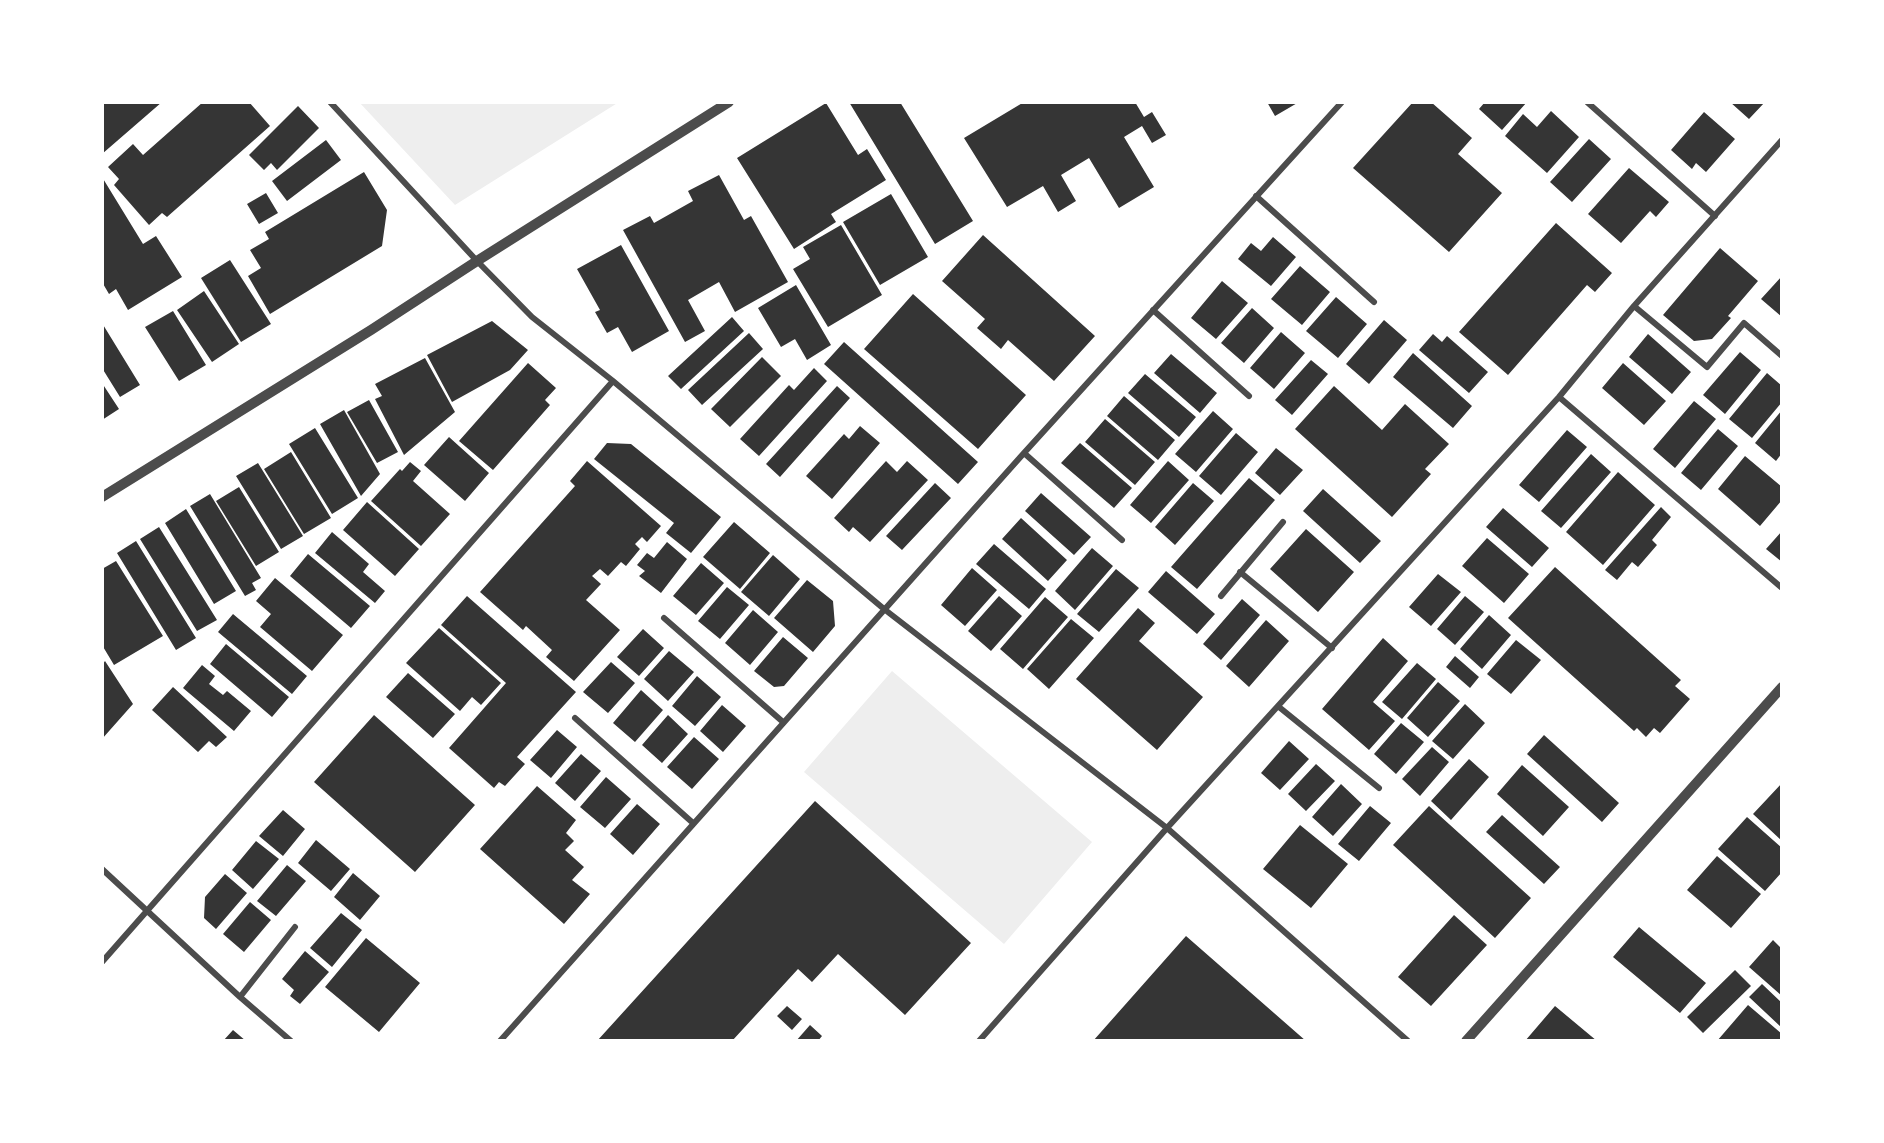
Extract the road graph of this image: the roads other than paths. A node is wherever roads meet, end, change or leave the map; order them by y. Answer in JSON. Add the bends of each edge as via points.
{"nodes":[{"id":1,"x":330,"y":102,"type":"edge"},
{"id":2,"x":729,"y":102,"type":"edge"},
{"id":3,"x":1342,"y":102,"type":"edge"},
{"id":4,"x":1587,"y":102,"type":"edge"},
{"id":5,"x":1782,"y":140,"type":"edge"},
{"id":6,"x":1256,"y":196,"type":"junction"},
{"id":7,"x":1715,"y":216,"type":"junction"},
{"id":8,"x":477,"y":261,"type":"junction"},
{"id":9,"x":1374,"y":302,"type":"dead end"},
{"id":10,"x":1634,"y":306,"type":"junction"},
{"id":11,"x":1153,"y":310,"type":"junction"},
{"id":12,"x":1782,"y":356,"type":"edge"},
{"id":13,"x":613,"y":381,"type":"junction"},
{"id":14,"x":1249,"y":396,"type":"dead end"},
{"id":15,"x":1559,"y":397,"type":"junction"},
{"id":16,"x":1024,"y":453,"type":"junction"},
{"id":17,"x":102,"y":497,"type":"edge"},
{"id":18,"x":1283,"y":522,"type":"dead end"},
{"id":19,"x":1122,"y":540,"type":"dead end"},
{"id":20,"x":1240,"y":572,"type":"junction"},
{"id":21,"x":1782,"y":588,"type":"edge"},
{"id":22,"x":1221,"y":596,"type":"dead end"},
{"id":23,"x":884,"y":609,"type":"junction"},
{"id":24,"x":664,"y":618,"type":"dead end"},
{"id":25,"x":1332,"y":648,"type":"junction"},
{"id":26,"x":1782,"y":687,"type":"edge"},
{"id":27,"x":1279,"y":707,"type":"junction"},
{"id":28,"x":574,"y":718,"type":"dead end"},
{"id":29,"x":783,"y":722,"type":"junction"},
{"id":30,"x":1379,"y":788,"type":"dead end"},
{"id":31,"x":693,"y":823,"type":"junction"},
{"id":32,"x":1167,"y":828,"type":"junction"},
{"id":33,"x":102,"y":869,"type":"edge"},
{"id":34,"x":148,"y":911,"type":"junction"},
{"id":35,"x":295,"y":927,"type":"dead end"},
{"id":36,"x":102,"y":962,"type":"edge"},
{"id":37,"x":240,"y":997,"type":"junction"},
{"id":38,"x":291,"y":1041,"type":"edge"},
{"id":39,"x":500,"y":1041,"type":"edge"},
{"id":40,"x":978,"y":1041,"type":"edge"},
{"id":41,"x":1408,"y":1041,"type":"edge"},
{"id":42,"x":1466,"y":1041,"type":"edge"}],
"edges":[{"from":1,"to":8,"type":"street"},
{"from":2,"to":8,"type":"street"},
{"from":3,"to":6,"type":"street"},
{"from":4,"to":7,"type":"street"},
{"from":5,"to":7,"type":"street"},
{"from":6,"to":9,"type":"street"},
{"from":6,"to":11,"type":"street"},
{"from":7,"to":10,"type":"street"},
{"from":8,"to":13,"type":"street","via":[[532,316]]},
{"from":8,"to":17,"type":"street"},
{"from":10,"to":12,"type":"street","via":[[1707,368],[1744,323]]},
{"from":10,"to":15,"type":"street"},
{"from":11,"to":14,"type":"street"},
{"from":11,"to":16,"type":"street"},
{"from":13,"to":23,"type":"street"},
{"from":13,"to":34,"type":"street"},
{"from":15,"to":21,"type":"street"},
{"from":15,"to":25,"type":"street"},
{"from":16,"to":19,"type":"street"},
{"from":16,"to":23,"type":"street"},
{"from":18,"to":20,"type":"street"},
{"from":20,"to":22,"type":"street"},
{"from":20,"to":25,"type":"street"},
{"from":23,"to":29,"type":"street"},
{"from":23,"to":32,"type":"street"},
{"from":24,"to":29,"type":"street"},
{"from":25,"to":27,"type":"street"},
{"from":26,"to":42,"type":"street"},
{"from":27,"to":30,"type":"street"},
{"from":27,"to":32,"type":"street"},
{"from":28,"to":31,"type":"street"},
{"from":29,"to":31,"type":"street"},
{"from":31,"to":39,"type":"street"},
{"from":32,"to":40,"type":"street"},
{"from":32,"to":41,"type":"street"},
{"from":33,"to":34,"type":"street"},
{"from":34,"to":36,"type":"street"},
{"from":34,"to":37,"type":"street"},
{"from":35,"to":37,"type":"street"},
{"from":37,"to":38,"type":"street"}]}
